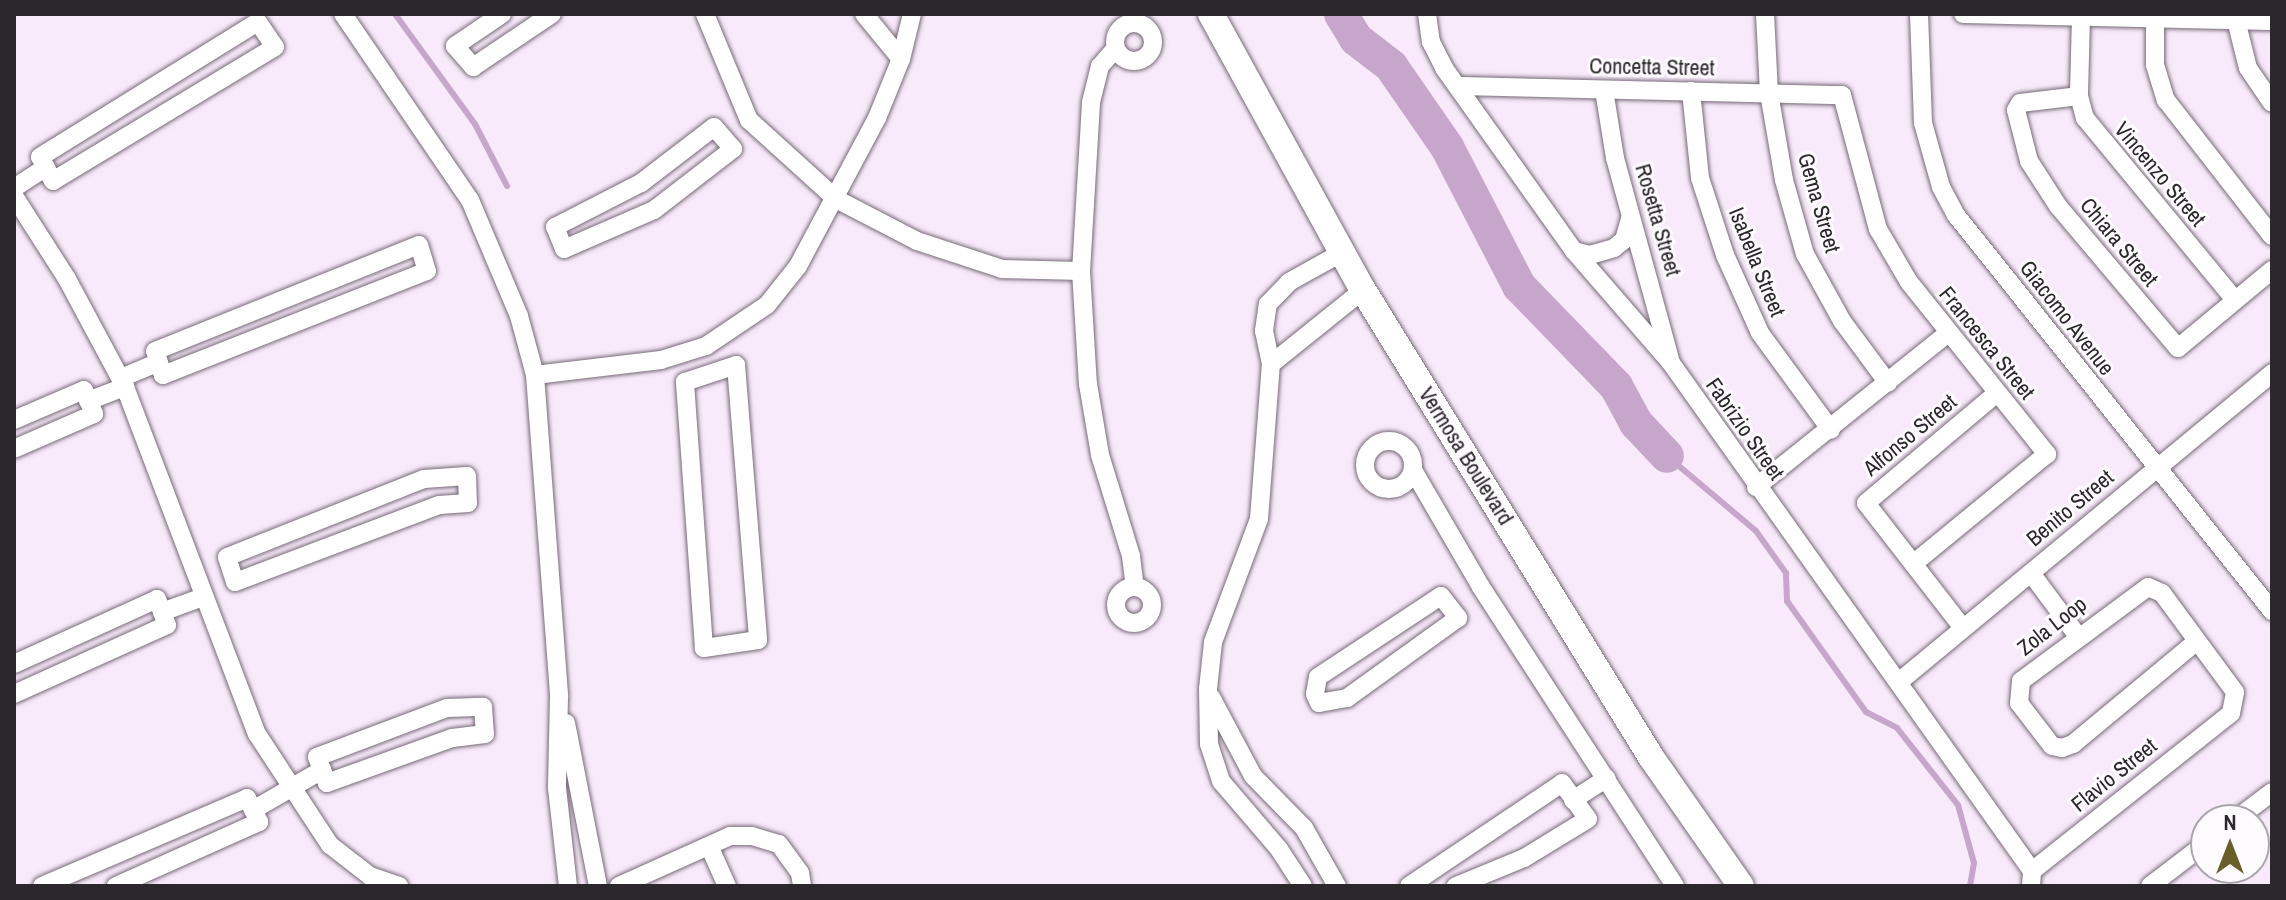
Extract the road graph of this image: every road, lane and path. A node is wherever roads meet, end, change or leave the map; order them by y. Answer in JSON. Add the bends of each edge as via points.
{"nodes":[{"id":1,"x":343,"y":14,"type":"edge"},
{"id":2,"x":502,"y":14,"type":"edge"},
{"id":3,"x":552,"y":14,"type":"edge"},
{"id":4,"x":705,"y":14,"type":"edge"},
{"id":5,"x":864,"y":14,"type":"edge"},
{"id":6,"x":912,"y":14,"type":"edge"},
{"id":7,"x":1211,"y":14,"type":"edge"},
{"id":8,"x":1427,"y":14,"type":"edge"},
{"id":9,"x":1765,"y":14,"type":"edge"},
{"id":10,"x":1919,"y":14,"type":"edge"},
{"id":11,"x":1963,"y":14,"type":"edge"},
{"id":12,"x":2015,"y":14,"type":"edge"},
{"id":13,"x":2081,"y":17,"type":"junction"},
{"id":14,"x":2155,"y":18,"type":"junction"},
{"id":15,"x":2236,"y":20,"type":"junction"},
{"id":16,"x":2272,"y":21,"type":"edge"},
{"id":17,"x":1115,"y":49,"type":"dead end"},
{"id":18,"x":901,"y":59,"type":"junction"},
{"id":19,"x":1461,"y":86,"type":"junction"},
{"id":20,"x":1604,"y":90,"type":"junction"},
{"id":21,"x":1691,"y":91,"type":"junction"},
{"id":22,"x":1769,"y":93,"type":"junction"},
{"id":23,"x":1842,"y":95,"type":"joint"},
{"id":24,"x":2079,"y":96,"type":"junction"},
{"id":25,"x":2272,"y":103,"type":"edge"},
{"id":26,"x":749,"y":120,"type":"junction"},
{"id":27,"x":726,"y":139,"type":"junction"},
{"id":28,"x":46,"y":167,"type":"junction"},
{"id":29,"x":14,"y":188,"type":"edge"},
{"id":30,"x":14,"y":196,"type":"edge"},
{"id":31,"x":836,"y":199,"type":"junction"},
{"id":32,"x":1630,"y":219,"type":"junction"},
{"id":33,"x":2272,"y":236,"type":"edge"},
{"id":34,"x":1574,"y":251,"type":"junction"},
{"id":35,"x":1341,"y":253,"type":"junction"},
{"id":36,"x":2272,"y":270,"type":"edge"},
{"id":37,"x":1081,"y":271,"type":"junction"},
{"id":38,"x":1363,"y":290,"type":"junction"},
{"id":39,"x":2235,"y":300,"type":"junction"},
{"id":40,"x":1947,"y":334,"type":"junction"},
{"id":41,"x":706,"y":346,"type":"junction"},
{"id":42,"x":159,"y":362,"type":"junction"},
{"id":43,"x":1671,"y":363,"type":"junction"},
{"id":44,"x":1271,"y":364,"type":"junction"},
{"id":45,"x":707,"y":372,"type":"junction"},
{"id":46,"x":2272,"y":373,"type":"edge"},
{"id":47,"x":535,"y":375,"type":"junction"},
{"id":48,"x":123,"y":382,"type":"junction"},
{"id":49,"x":1888,"y":383,"type":"junction"},
{"id":50,"x":1996,"y":394,"type":"junction"},
{"id":51,"x":88,"y":401,"type":"junction"},
{"id":52,"x":14,"y":420,"type":"edge"},
{"id":53,"x":1831,"y":430,"type":"junction"},
{"id":54,"x":14,"y":449,"type":"edge"},
{"id":55,"x":2155,"y":468,"type":"junction"},
{"id":56,"x":1413,"y":470,"type":"dead end"},
{"id":57,"x":1756,"y":487,"type":"junction"},
{"id":58,"x":1913,"y":564,"type":"junction"},
{"id":59,"x":231,"y":571,"type":"junction"},
{"id":60,"x":2031,"y":573,"type":"junction"},
{"id":61,"x":1135,"y":587,"type":"dead end"},
{"id":62,"x":1481,"y":587,"type":"junction"},
{"id":63,"x":200,"y":589,"type":"junction"},
{"id":64,"x":1450,"y":605,"type":"junction"},
{"id":65,"x":2272,"y":611,"type":"edge"},
{"id":66,"x":162,"y":612,"type":"junction"},
{"id":67,"x":1963,"y":628,"type":"junction"},
{"id":68,"x":2077,"y":635,"type":"junction"},
{"id":69,"x":2197,"y":641,"type":"junction"},
{"id":70,"x":14,"y":664,"type":"edge"},
{"id":71,"x":1900,"y":681,"type":"junction"},
{"id":72,"x":1208,"y":689,"type":"junction"},
{"id":73,"x":14,"y":694,"type":"edge"},
{"id":74,"x":559,"y":697,"type":"junction"},
{"id":75,"x":2235,"y":705,"type":"joint"},
{"id":76,"x":322,"y":770,"type":"junction"},
{"id":77,"x":1607,"y":778,"type":"junction"},
{"id":78,"x":292,"y":787,"type":"junction"},
{"id":79,"x":1573,"y":800,"type":"junction"},
{"id":80,"x":253,"y":810,"type":"junction"},
{"id":81,"x":1304,"y":828,"type":"junction"},
{"id":82,"x":710,"y":848,"type":"junction"},
{"id":83,"x":1279,"y":849,"type":"junction"},
{"id":84,"x":2190,"y":855,"type":"edge"},
{"id":85,"x":2032,"y":878,"type":"edge"},
{"id":86,"x":42,"y":886,"type":"edge"},
{"id":87,"x":116,"y":886,"type":"edge"},
{"id":88,"x":399,"y":886,"type":"edge"},
{"id":89,"x":568,"y":886,"type":"edge"},
{"id":90,"x":598,"y":886,"type":"edge"},
{"id":91,"x":619,"y":886,"type":"edge"},
{"id":92,"x":727,"y":886,"type":"edge"},
{"id":93,"x":802,"y":886,"type":"edge"},
{"id":94,"x":1303,"y":886,"type":"edge"},
{"id":95,"x":1337,"y":886,"type":"edge"},
{"id":96,"x":1409,"y":886,"type":"edge"},
{"id":97,"x":1456,"y":886,"type":"edge"},
{"id":98,"x":1675,"y":886,"type":"edge"},
{"id":99,"x":1741,"y":886,"type":"edge"},
{"id":100,"x":2150,"y":886,"type":"edge"}],
"edges":[{"from":1,"to":47,"type":"street","via":[[470,200],[519,316]]},
{"from":2,"to":3,"type":"street","via":[[455,46],[473,67]]},
{"from":4,"to":26,"type":"street"},
{"from":5,"to":18,"type":"street"},
{"from":6,"to":18,"type":"street"},
{"from":7,"to":35,"type":"main road","name":"Vermosa Boulevard"},
{"from":8,"to":19,"type":"street","name":"Fabrizio Street","via":[[1431,42]]},
{"from":9,"to":22,"type":"street","name":"Gema Street"},
{"from":10,"to":55,"type":"street","name":"Giacomo Avenue","via":[[1923,123],[1941,187],[1956,215]]},
{"from":11,"to":12,"type":"street"},
{"from":12,"to":13,"type":"street"},
{"from":13,"to":14,"type":"street"},
{"from":13,"to":24,"type":"street","name":"Vincenzo Street"},
{"from":14,"to":15,"type":"street"},
{"from":14,"to":33,"type":"street","via":[[2155,65],[2166,100]]},
{"from":15,"to":16,"type":"street"},
{"from":15,"to":25,"type":"street","via":[[2248,68]]},
{"from":17,"to":37,"type":"street","via":[[1100,66],[1091,103]]},
{"from":18,"to":31,"type":"street"},
{"from":19,"to":20,"type":"street","name":"Concetta Street"},
{"from":19,"to":34,"type":"street","name":"Fabrizio Street"},
{"from":20,"to":21,"type":"street","name":"Concetta Street"},
{"from":20,"to":32,"type":"street","name":"Rosetta Street"},
{"from":21,"to":22,"type":"street","name":"Concetta Street"},
{"from":21,"to":53,"type":"street","name":"Isabella Street","via":[[1700,178],[1725,255],[1760,333]]},
{"from":22,"to":23,"type":"street","name":"Concetta Street"},
{"from":22,"to":49,"type":"street","name":"Gema Street","via":[[1784,180],[1805,254],[1842,321]]},
{"from":23,"to":40,"type":"street","name":"Francesca Street","via":[[1878,229]]},
{"from":24,"to":39,"type":"street","name":"Vincenzo Street","via":[[2097,138]]},
{"from":24,"to":39,"type":"street","name":"Chiara Street","via":[[2028,99],[2016,110],[2029,161],[2058,206],[2178,348]]},
{"from":26,"to":27,"type":"street"},
{"from":26,"to":31,"type":"street"},
{"from":27,"to":27,"type":"street","via":[[733,149],[654,210],[564,249],[555,227],[641,183],[714,127]]},
{"from":28,"to":28,"type":"street","via":[[40,157],[258,22],[275,47],[53,181]]},
{"from":28,"to":29,"type":"street"},
{"from":30,"to":48,"type":"street"},
{"from":31,"to":37,"type":"street","via":[[917,241],[1002,269]]},
{"from":31,"to":41,"type":"street","via":[[798,266],[767,305]]},
{"from":32,"to":34,"type":"street","via":[[1624,240],[1614,248],[1590,255]]},
{"from":32,"to":43,"type":"street","name":"Rosetta Street"},
{"from":34,"to":43,"type":"street","name":"Fabrizio Street"},
{"from":35,"to":38,"type":"main road","name":"Vermosa Boulevard"},
{"from":35,"to":44,"type":"street","via":[[1289,282],[1268,304],[1264,331]]},
{"from":36,"to":39,"type":"street","name":"Chiara Street"},
{"from":37,"to":61,"type":"street","via":[[1088,384],[1100,455],[1131,556]]},
{"from":38,"to":44,"type":"street"},
{"from":38,"to":99,"type":"main road","name":"Vermosa Boulevard","via":[[1651,757]]},
{"from":40,"to":49,"type":"street"},
{"from":40,"to":50,"type":"street","name":"Francesca Street"},
{"from":41,"to":45,"type":"street"},
{"from":41,"to":47,"type":"street","via":[[661,360]]},
{"from":42,"to":42,"type":"street","via":[[155,351],[419,245],[427,271],[163,375]]},
{"from":42,"to":48,"type":"street"},
{"from":43,"to":57,"type":"street","name":"Fabrizio Street"},
{"from":44,"to":72,"type":"street","via":[[1259,519],[1213,642]]},
{"from":45,"to":45,"type":"street","via":[[685,382],[704,648],[758,640],[736,365]]},
{"from":46,"to":55,"type":"street","name":"Benito Street"},
{"from":47,"to":74,"type":"street"},
{"from":48,"to":51,"type":"street"},
{"from":48,"to":63,"type":"street"},
{"from":49,"to":53,"type":"street"},
{"from":50,"to":58,"type":"street","name":"Alfonso Street","via":[[1866,503]]},
{"from":50,"to":58,"type":"street","name":"Francesca Street","via":[[2047,454]]},
{"from":51,"to":52,"type":"street","via":[[84,390]]},
{"from":51,"to":54,"type":"street","via":[[94,414]]},
{"from":53,"to":57,"type":"street"},
{"from":55,"to":60,"type":"street","name":"Benito Street"},
{"from":55,"to":65,"type":"street","name":"Giacomo Avenue"},
{"from":56,"to":62,"type":"street"},
{"from":57,"to":71,"type":"street","name":"Fabrizio Street"},
{"from":58,"to":67,"type":"street","name":"Alfonso Street"},
{"from":59,"to":59,"type":"street","via":[[235,582],[439,505],[468,503],[467,476],[424,479],[227,557]]},
{"from":59,"to":63,"type":"street"},
{"from":60,"to":67,"type":"street","name":"Benito Street"},
{"from":60,"to":68,"type":"street"},
{"from":62,"to":64,"type":"street"},
{"from":62,"to":77,"type":"street"},
{"from":63,"to":66,"type":"street"},
{"from":63,"to":78,"type":"street","via":[[257,734]]},
{"from":64,"to":64,"type":"street","via":[[1441,596],[1321,674],[1316,700],[1347,698],[1458,618]]},
{"from":66,"to":70,"type":"street","via":[[157,599]]},
{"from":66,"to":73,"type":"street","via":[[167,625]]},
{"from":67,"to":71,"type":"street","name":"Benito Street"},
{"from":68,"to":69,"type":"street","name":"Zola Loop","via":[[2148,587],[2162,593]]},
{"from":68,"to":69,"type":"street","name":"Zola Loop","via":[[2021,681],[2017,691],[2019,703],[2052,746],[2062,748]]},
{"from":69,"to":75,"type":"street","name":"Zola Loop","via":[[2235,692]]},
{"from":71,"to":85,"type":"street","name":"Fabrizio Street"},
{"from":72,"to":81,"type":"street","via":[[1253,776]]},
{"from":72,"to":83,"type":"street","via":[[1209,744],[1221,781]]},
{"from":74,"to":89,"type":"street","via":[[557,788]]},
{"from":74,"to":90,"type":"street"},
{"from":75,"to":85,"type":"street","name":"Flavio Street"},
{"from":76,"to":76,"type":"street","via":[[317,757],[447,708],[483,707],[485,734],[452,738],[327,783]]},
{"from":76,"to":78,"type":"street"},
{"from":77,"to":79,"type":"street"},
{"from":77,"to":98,"type":"street"},
{"from":78,"to":80,"type":"street"},
{"from":78,"to":88,"type":"street","via":[[330,845],[370,876]]},
{"from":79,"to":96,"type":"street","via":[[1562,783]]},
{"from":79,"to":97,"type":"street","via":[[1588,819],[1524,858]]},
{"from":80,"to":86,"type":"street","via":[[247,798]]},
{"from":80,"to":87,"type":"street","via":[[259,822]]},
{"from":81,"to":83,"type":"street"},
{"from":81,"to":95,"type":"street"},
{"from":82,"to":91,"type":"street"},
{"from":82,"to":92,"type":"street"},
{"from":82,"to":93,"type":"street","via":[[730,836],[779,844],[800,873]]},
{"from":83,"to":94,"type":"street"},
{"from":84,"to":100,"type":"street"}]}
